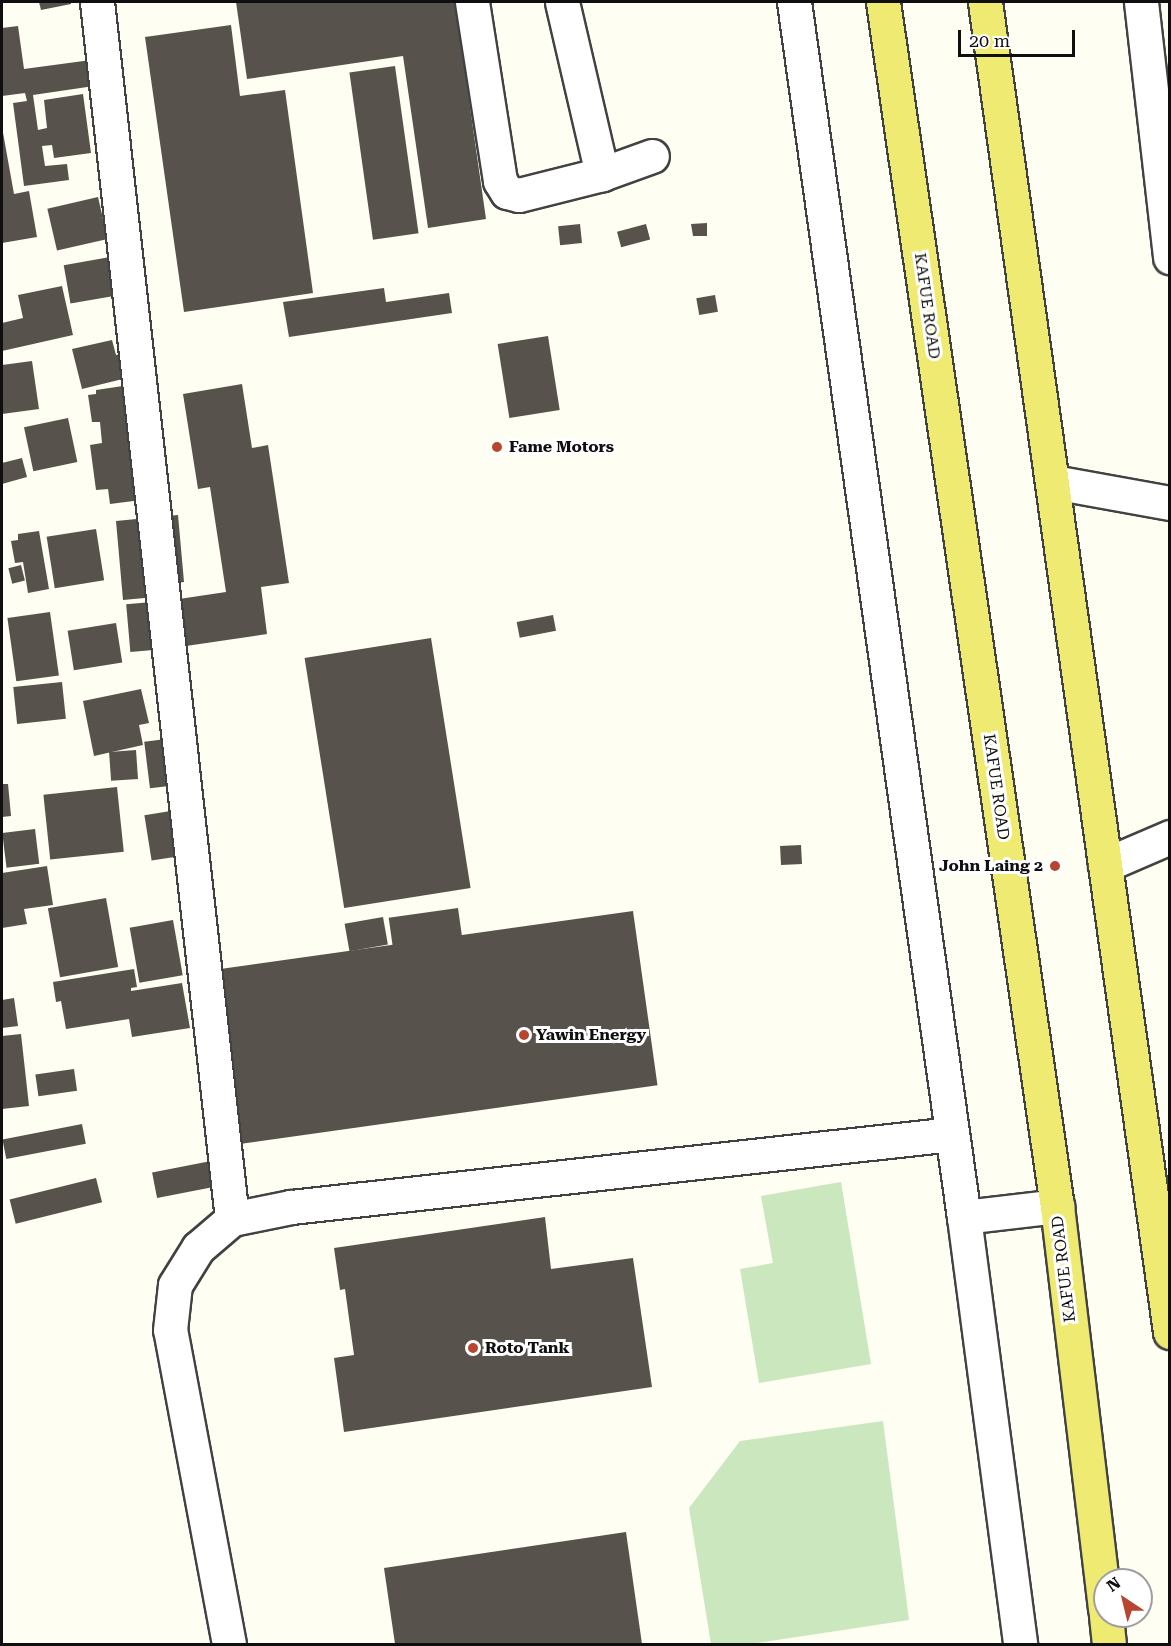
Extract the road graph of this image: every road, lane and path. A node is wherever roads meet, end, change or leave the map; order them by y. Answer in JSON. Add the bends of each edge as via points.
{"nodes":[{"id":1,"x":97,"y":2,"type":"edge"},
{"id":2,"x":472,"y":2,"type":"edge"},
{"id":3,"x":562,"y":2,"type":"edge"},
{"id":4,"x":794,"y":2,"type":"edge"},
{"id":5,"x":883,"y":2,"type":"edge"},
{"id":6,"x":985,"y":2,"type":"edge"},
{"id":7,"x":1141,"y":2,"type":"edge"},
{"id":8,"x":652,"y":156,"type":"dead end"},
{"id":9,"x":602,"y":174,"type":"junction"},
{"id":10,"x":1170,"y":256,"type":"edge"},
{"id":11,"x":1053,"y":482,"type":"junction"},
{"id":12,"x":1170,"y":503,"type":"edge"},
{"id":13,"x":1170,"y":837,"type":"edge"},
{"id":14,"x":1105,"y":865,"type":"junction"},
{"id":15,"x":952,"y":1134,"type":"junction"},
{"id":16,"x":1057,"y":1206,"type":"junction"},
{"id":17,"x":964,"y":1217,"type":"junction"},
{"id":18,"x":232,"y":1219,"type":"junction"},
{"id":19,"x":1170,"y":1332,"type":"edge"},
{"id":20,"x":1100,"y":1568,"type":"edge"},
{"id":21,"x":1107,"y":1628,"type":"edge"},
{"id":22,"x":229,"y":1644,"type":"edge"},
{"id":23,"x":1020,"y":1644,"type":"edge"},
{"id":24,"x":1109,"y":1644,"type":"edge"}],
"edges":[{"from":1,"to":18,"type":"street"},
{"from":2,"to":9,"type":"street","via":[[500,181],[507,192],[519,195]]},
{"from":3,"to":9,"type":"street"},
{"from":4,"to":15,"type":"street"},
{"from":5,"to":16,"type":"main road","name":"KAFUE ROAD"},
{"from":6,"to":11,"type":"main road"},
{"from":7,"to":10,"type":"street"},
{"from":8,"to":9,"type":"street"},
{"from":11,"to":12,"type":"street"},
{"from":11,"to":14,"type":"main road"},
{"from":13,"to":14,"type":"street"},
{"from":14,"to":19,"type":"main road"},
{"from":15,"to":17,"type":"street"},
{"from":15,"to":18,"type":"street","via":[[291,1207]]},
{"from":16,"to":17,"type":"street"},
{"from":16,"to":20,"type":"main road","name":"KAFUE ROAD"},
{"from":17,"to":23,"type":"street"},
{"from":18,"to":22,"type":"street","via":[[198,1248],[175,1285],[170,1329]]},
{"from":21,"to":24,"type":"main road"}]}
